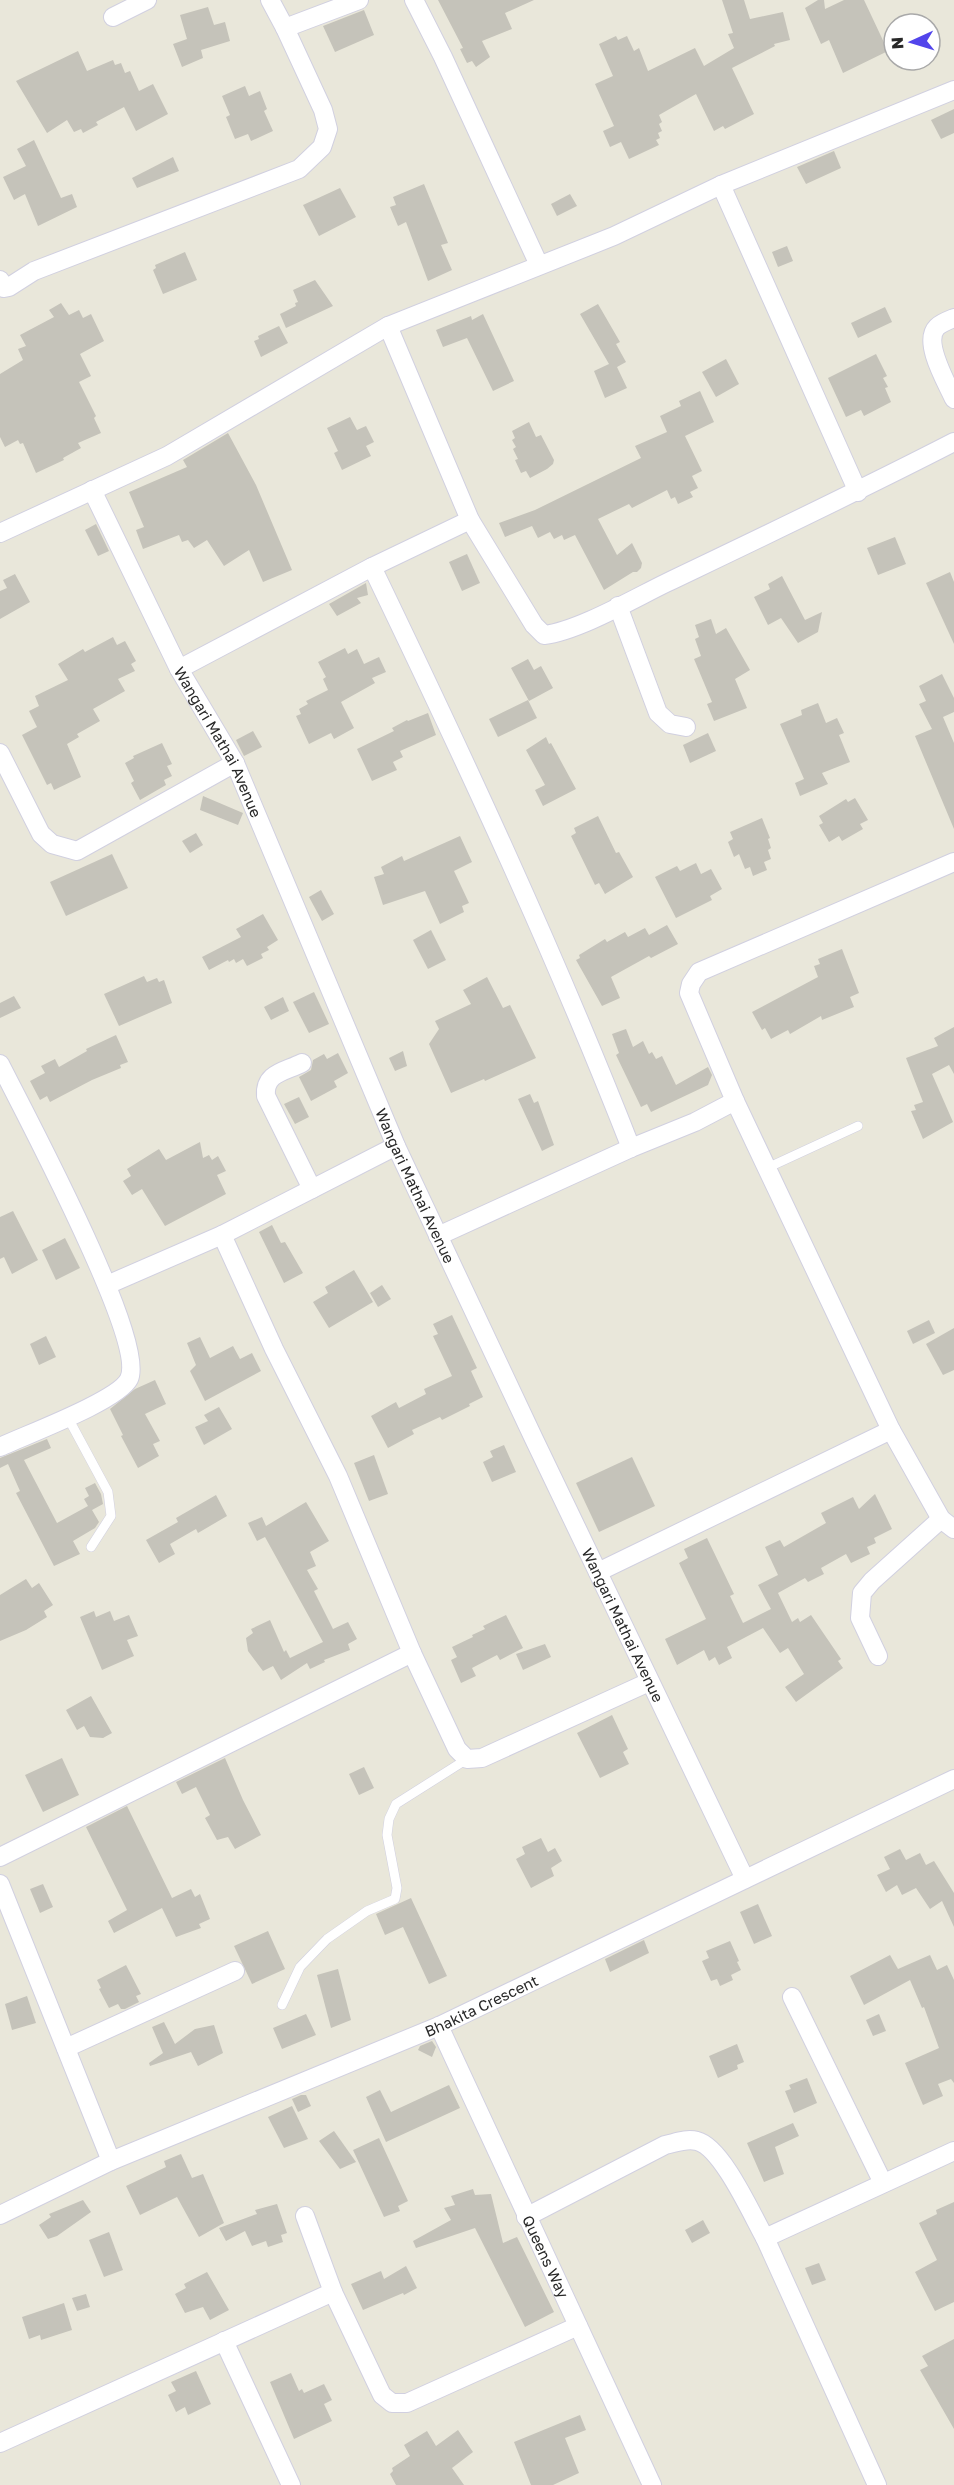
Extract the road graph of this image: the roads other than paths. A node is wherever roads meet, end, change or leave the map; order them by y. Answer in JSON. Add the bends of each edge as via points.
{"nodes":[{"id":1,"x":147,"y":0,"type":"edge"},
{"id":2,"x":270,"y":0,"type":"edge"},
{"id":3,"x":359,"y":0,"type":"edge"},
{"id":4,"x":414,"y":0,"type":"edge"},
{"id":5,"x":113,"y":17,"type":"dead end"},
{"id":6,"x":285,"y":28,"type":"junction"},
{"id":7,"x":954,"y":90,"type":"edge"},
{"id":8,"x":721,"y":185,"type":"junction"},
{"id":9,"x":539,"y":265,"type":"junction"},
{"id":10,"x":3,"y":287,"type":"edge"},
{"id":11,"x":954,"y":318,"type":"edge"},
{"id":12,"x":388,"y":326,"type":"junction"},
{"id":13,"x":954,"y":399,"type":"edge"},
{"id":14,"x":954,"y":442,"type":"edge"},
{"id":15,"x":92,"y":490,"type":"junction"},
{"id":16,"x":858,"y":492,"type":"junction"},
{"id":17,"x":471,"y":520,"type":"junction"},
{"id":18,"x":0,"y":533,"type":"edge"},
{"id":19,"x":372,"y":567,"type":"junction"},
{"id":20,"x":618,"y":606,"type":"junction"},
{"id":21,"x":179,"y":669,"type":"junction"},
{"id":22,"x":686,"y":727,"type":"dead end"},
{"id":23,"x":0,"y":753,"type":"edge"},
{"id":24,"x":235,"y":763,"type":"junction"},
{"id":25,"x":954,"y":862,"type":"edge"},
{"id":26,"x":0,"y":1064,"type":"edge"},
{"id":27,"x":302,"y":1064,"type":"dead end"},
{"id":28,"x":735,"y":1101,"type":"junction"},
{"id":29,"x":858,"y":1126,"type":"dead end"},
{"id":30,"x":396,"y":1146,"type":"junction"},
{"id":31,"x":631,"y":1148,"type":"junction"},
{"id":32,"x":767,"y":1168,"type":"junction"},
{"id":33,"x":312,"y":1189,"type":"junction"},
{"id":34,"x":222,"y":1234,"type":"junction"},
{"id":35,"x":438,"y":1236,"type":"junction"},
{"id":36,"x":107,"y":1285,"type":"junction"},
{"id":37,"x":67,"y":1416,"type":"junction"},
{"id":38,"x":891,"y":1430,"type":"junction"},
{"id":39,"x":0,"y":1447,"type":"edge"},
{"id":40,"x":948,"y":1524,"type":"edge"},
{"id":41,"x":91,"y":1546,"type":"dead end"},
{"id":42,"x":598,"y":1572,"type":"junction"},
{"id":43,"x":412,"y":1653,"type":"junction"},
{"id":44,"x":878,"y":1656,"type":"dead end"},
{"id":45,"x":650,"y":1682,"type":"junction"},
{"id":46,"x":467,"y":1759,"type":"junction"},
{"id":47,"x":954,"y":1779,"type":"edge"},
{"id":48,"x":0,"y":1857,"type":"edge"},
{"id":49,"x":745,"y":1879,"type":"junction"},
{"id":50,"x":0,"y":1884,"type":"edge"},
{"id":51,"x":235,"y":1971,"type":"dead end"},
{"id":52,"x":792,"y":1997,"type":"dead end"},
{"id":53,"x":282,"y":2005,"type":"dead end"},
{"id":54,"x":439,"y":2026,"type":"junction"},
{"id":55,"x":66,"y":2048,"type":"junction"},
{"id":56,"x":954,"y":2151,"type":"edge"},
{"id":57,"x":111,"y":2161,"type":"junction"},
{"id":58,"x":884,"y":2183,"type":"junction"},
{"id":59,"x":0,"y":2215,"type":"edge"},
{"id":60,"x":305,"y":2216,"type":"dead end"},
{"id":61,"x":526,"y":2217,"type":"junction"},
{"id":62,"x":765,"y":2238,"type":"junction"},
{"id":63,"x":333,"y":2292,"type":"junction"},
{"id":64,"x":578,"y":2326,"type":"junction"},
{"id":65,"x":224,"y":2341,"type":"junction"},
{"id":66,"x":0,"y":2443,"type":"edge"},
{"id":67,"x":291,"y":2485,"type":"edge"},
{"id":68,"x":652,"y":2485,"type":"edge"},
{"id":69,"x":877,"y":2485,"type":"edge"}],
"edges":[{"from":1,"to":5,"type":"street"},
{"from":2,"to":6,"type":"street"},
{"from":3,"to":6,"type":"street"},
{"from":4,"to":9,"type":"street"},
{"from":6,"to":10,"type":"street","via":[[328,129],[322,147],[299,169],[34,271]]},
{"from":7,"to":8,"type":"street"},
{"from":8,"to":9,"type":"street","via":[[614,236]]},
{"from":8,"to":16,"type":"street"},
{"from":9,"to":12,"type":"street"},
{"from":11,"to":13,"type":"street","via":[[937,326],[931,336],[932,349]]},
{"from":12,"to":15,"type":"street","via":[[167,456]]},
{"from":12,"to":17,"type":"street"},
{"from":14,"to":16,"type":"street"},
{"from":15,"to":18,"type":"street"},
{"from":15,"to":21,"type":"street","name":"Wangari Mathai Avenue"},
{"from":16,"to":20,"type":"street"},
{"from":17,"to":19,"type":"street"},
{"from":17,"to":20,"type":"street","via":[[534,625],[544,635],[558,633]]},
{"from":19,"to":21,"type":"street"},
{"from":19,"to":31,"type":"street","via":[[446,720],[577,1011]]},
{"from":20,"to":22,"type":"street","via":[[658,713],[670,724]]},
{"from":21,"to":24,"type":"street","name":"Wangari Mathai Avenue"},
{"from":23,"to":24,"type":"street","via":[[41,834],[52,844],[77,851]]},
{"from":24,"to":30,"type":"street","name":"Wangari Mathai Avenue"},
{"from":25,"to":28,"type":"street","via":[[699,972],[689,993]]},
{"from":26,"to":36,"type":"street"},
{"from":27,"to":33,"type":"street","via":[[269,1078],[265,1085],[266,1096]]},
{"from":28,"to":31,"type":"street"},
{"from":28,"to":32,"type":"street"},
{"from":29,"to":32,"type":"lane"},
{"from":30,"to":33,"type":"street"},
{"from":30,"to":35,"type":"street","name":"Wangari Mathai Avenue"},
{"from":31,"to":35,"type":"street"},
{"from":32,"to":38,"type":"street"},
{"from":33,"to":34,"type":"street"},
{"from":34,"to":36,"type":"street"},
{"from":34,"to":43,"type":"street","via":[[338,1476]]},
{"from":35,"to":42,"type":"street","name":"Wangari Mathai Avenue"},
{"from":36,"to":37,"type":"street","via":[[127,1344],[131,1365],[128,1380],[110,1397]]},
{"from":37,"to":39,"type":"street"},
{"from":37,"to":41,"type":"lane","via":[[108,1492],[111,1516]]},
{"from":38,"to":40,"type":"street"},
{"from":38,"to":42,"type":"street"},
{"from":40,"to":44,"type":"street","via":[[872,1581],[862,1593],[860,1618]]},
{"from":42,"to":45,"type":"street","name":"Wangari Mathai Avenue"},
{"from":43,"to":46,"type":"street","via":[[457,1749]]},
{"from":43,"to":48,"type":"street"},
{"from":45,"to":46,"type":"street","via":[[482,1758]]},
{"from":45,"to":49,"type":"street","name":"Wangari Mathai Avenue"},
{"from":46,"to":53,"type":"lane","via":[[396,1804],[387,1834],[397,1888],[395,1899],[367,1911],[327,1939],[300,1967]]},
{"from":47,"to":49,"type":"street","name":"Bhakita Crescent"},
{"from":49,"to":54,"type":"street","name":"Bhakita Crescent"},
{"from":50,"to":55,"type":"street"},
{"from":51,"to":55,"type":"street"},
{"from":52,"to":58,"type":"street"},
{"from":54,"to":57,"type":"street","name":"Bhakita Crescent"},
{"from":54,"to":61,"type":"street","name":"Queens Way"},
{"from":55,"to":57,"type":"street"},
{"from":56,"to":58,"type":"street"},
{"from":57,"to":59,"type":"street","name":"Bhakita Crescent"},
{"from":58,"to":62,"type":"street"},
{"from":60,"to":63,"type":"street"},
{"from":61,"to":62,"type":"street","via":[[665,2145],[697,2141],[720,2157]]},
{"from":61,"to":64,"type":"street","name":"Queens Way"},
{"from":62,"to":69,"type":"street"},
{"from":63,"to":64,"type":"street","via":[[382,2395],[392,2403],[407,2403]]},
{"from":63,"to":65,"type":"street"},
{"from":64,"to":68,"type":"street","name":"Queens Way"},
{"from":65,"to":66,"type":"street"},
{"from":65,"to":67,"type":"street"}]}
